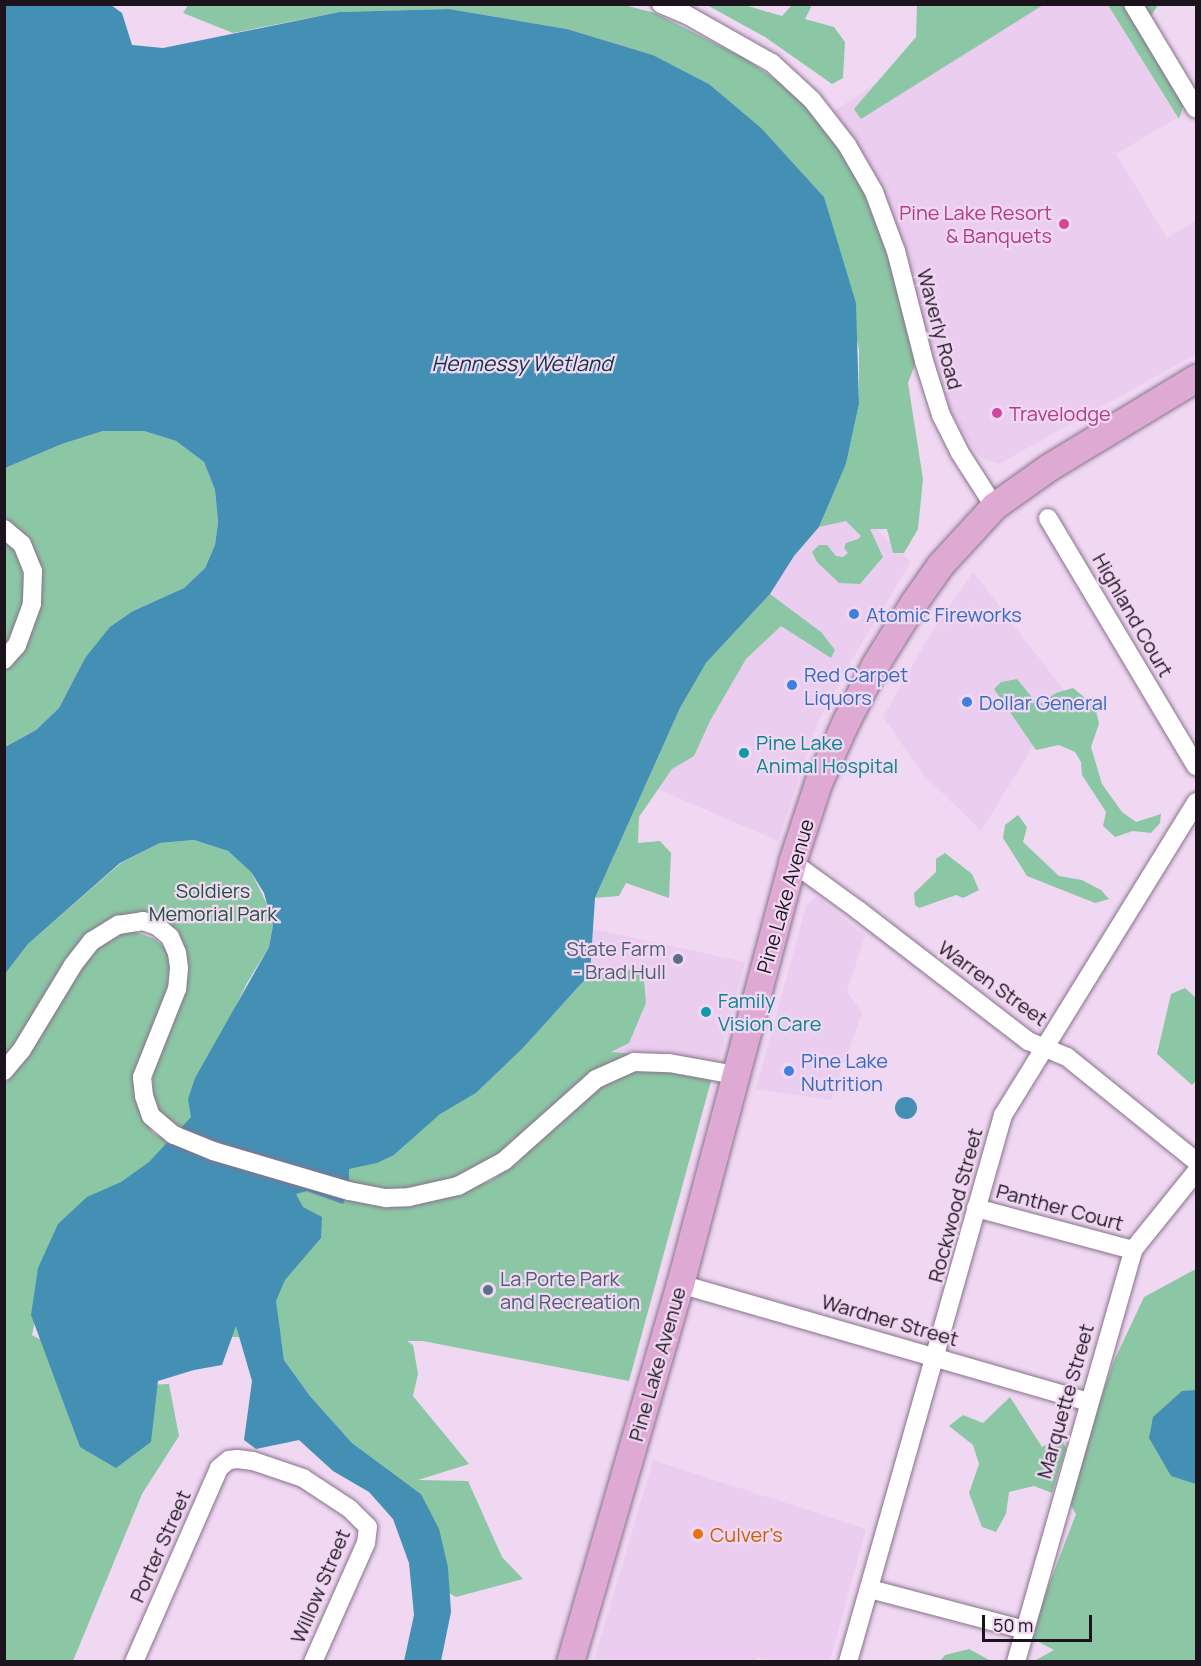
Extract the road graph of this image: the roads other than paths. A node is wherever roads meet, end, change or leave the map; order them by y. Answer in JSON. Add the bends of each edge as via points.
{"nodes":[{"id":1,"x":661,"y":4,"type":"edge"},
{"id":2,"x":1133,"y":4,"type":"edge"},
{"id":3,"x":1197,"y":109,"type":"edge"},
{"id":4,"x":1197,"y":378,"type":"edge"},
{"id":5,"x":994,"y":506,"type":"junction"},
{"id":6,"x":1048,"y":518,"type":"dead end"},
{"id":7,"x":4,"y":529,"type":"edge"},
{"id":8,"x":4,"y":660,"type":"edge"},
{"id":9,"x":1197,"y":766,"type":"edge"},
{"id":10,"x":1197,"y":802,"type":"edge"},
{"id":11,"x":792,"y":862,"type":"junction"},
{"id":12,"x":1046,"y":1047,"type":"junction"},
{"id":13,"x":4,"y":1071,"type":"edge"},
{"id":14,"x":736,"y":1075,"type":"junction"},
{"id":15,"x":1197,"y":1161,"type":"edge"},
{"id":16,"x":1197,"y":1172,"type":"edge"},
{"id":17,"x":976,"y":1208,"type":"junction"},
{"id":18,"x":1133,"y":1250,"type":"junction"},
{"id":19,"x":680,"y":1284,"type":"junction"},
{"id":20,"x":936,"y":1356,"type":"junction"},
{"id":21,"x":1088,"y":1402,"type":"junction"},
{"id":22,"x":368,"y":1527,"type":"joint"},
{"id":23,"x":870,"y":1589,"type":"junction"},
{"id":24,"x":1025,"y":1630,"type":"junction"},
{"id":25,"x":134,"y":1662,"type":"edge"},
{"id":26,"x":313,"y":1662,"type":"edge"},
{"id":27,"x":570,"y":1662,"type":"edge"},
{"id":28,"x":848,"y":1662,"type":"edge"},
{"id":29,"x":1016,"y":1662,"type":"edge"}],
"edges":[{"from":1,"to":5,"type":"street","name":"Waverly Road","via":[[772,63],[812,100],[847,145],[874,192],[896,251],[941,415]]},
{"from":2,"to":3,"type":"street"},
{"from":4,"to":5,"type":"main road","name":"Pine Lake Avenue","via":[[1048,467]]},
{"from":5,"to":11,"type":"main road","name":"Pine Lake Avenue","via":[[940,565],[876,663],[818,783]]},
{"from":6,"to":9,"type":"street","name":"Highland Court"},
{"from":7,"to":8,"type":"street","via":[[22,544],[33,571],[32,604],[17,645]]},
{"from":10,"to":12,"type":"street","name":"Rockwood Street"},
{"from":11,"to":12,"type":"street","name":"Warren Street","via":[[1028,1041]]},
{"from":11,"to":14,"type":"main road","name":"Pine Lake Avenue"},
{"from":12,"to":15,"type":"street","name":"Warren Street","via":[[1067,1057]]},
{"from":12,"to":17,"type":"street","name":"Rockwood Street","via":[[1003,1115]]},
{"from":13,"to":14,"type":"street","via":[[92,940],[118,925],[143,921],[170,937],[179,968],[177,989],[142,1077],[151,1116],[174,1135],[222,1154],[349,1191],[386,1198],[409,1197],[458,1186],[504,1161],[596,1079],[634,1062],[669,1063]]},
{"from":14,"to":19,"type":"main road","name":"Pine Lake Avenue"},
{"from":16,"to":18,"type":"street","name":"Marquette Street"},
{"from":17,"to":18,"type":"street","name":"Panther Court"},
{"from":17,"to":20,"type":"street","name":"Rockwood Street"},
{"from":18,"to":21,"type":"street","name":"Marquette Street"},
{"from":19,"to":20,"type":"street","name":"Wardner Street"},
{"from":19,"to":27,"type":"main road","name":"Pine Lake Avenue"},
{"from":20,"to":21,"type":"street","name":"Wardner Street"},
{"from":20,"to":23,"type":"street","name":"Rockwood Street"},
{"from":21,"to":24,"type":"street","name":"Marquette Street"},
{"from":22,"to":25,"type":"street","name":"Porter Street","via":[[350,1509],[303,1478],[253,1461],[229,1460],[219,1468]]},
{"from":22,"to":26,"type":"street","name":"Willow Street","via":[[366,1543]]},
{"from":23,"to":24,"type":"street"},
{"from":23,"to":28,"type":"street","name":"Rockwood Street"},
{"from":24,"to":29,"type":"street","name":"Marquette Street"}]}
